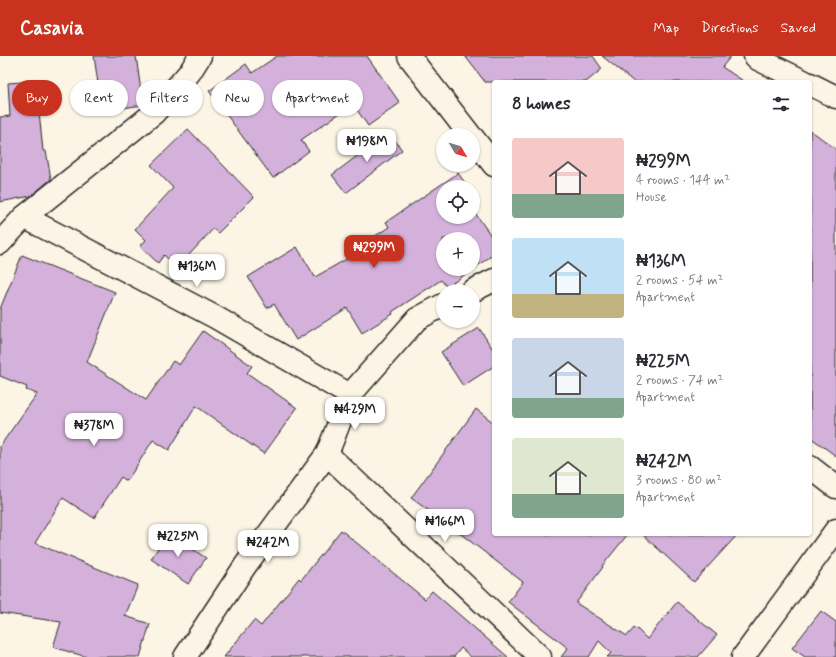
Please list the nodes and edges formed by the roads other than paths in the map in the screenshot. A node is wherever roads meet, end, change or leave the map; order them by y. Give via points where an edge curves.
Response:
1 (200, 56) edge
2 (409, 56) edge
3 (755, 56) edge
4 (801, 80) edge
5 (812, 85) edge
6 (836, 97) edge
7 (465, 128) edge
8 (480, 147) edge
9 (492, 162) edge
10 (24, 217) junction
11 (0, 243) edge
12 (492, 281) edge
13 (480, 287) edge
14 (436, 309) edge
15 (350, 395) junction
16 (327, 454) junction
17 (812, 469) edge
18 (836, 487) edge
19 (836, 530) edge
20 (185, 657) edge
21 (540, 657) edge
22 (743, 657) edge

1 - 10 street via 190,72 154,113
2 - 7 street
3 - 4 street
5 - 6 street
8 - 9 street
10 - 11 street
10 - 15 street via 216,317
12 - 13 street
14 - 15 street via 416,319
15 - 16 street
16 - 20 street via 245,566
16 - 21 street
17 - 18 street
19 - 22 street

